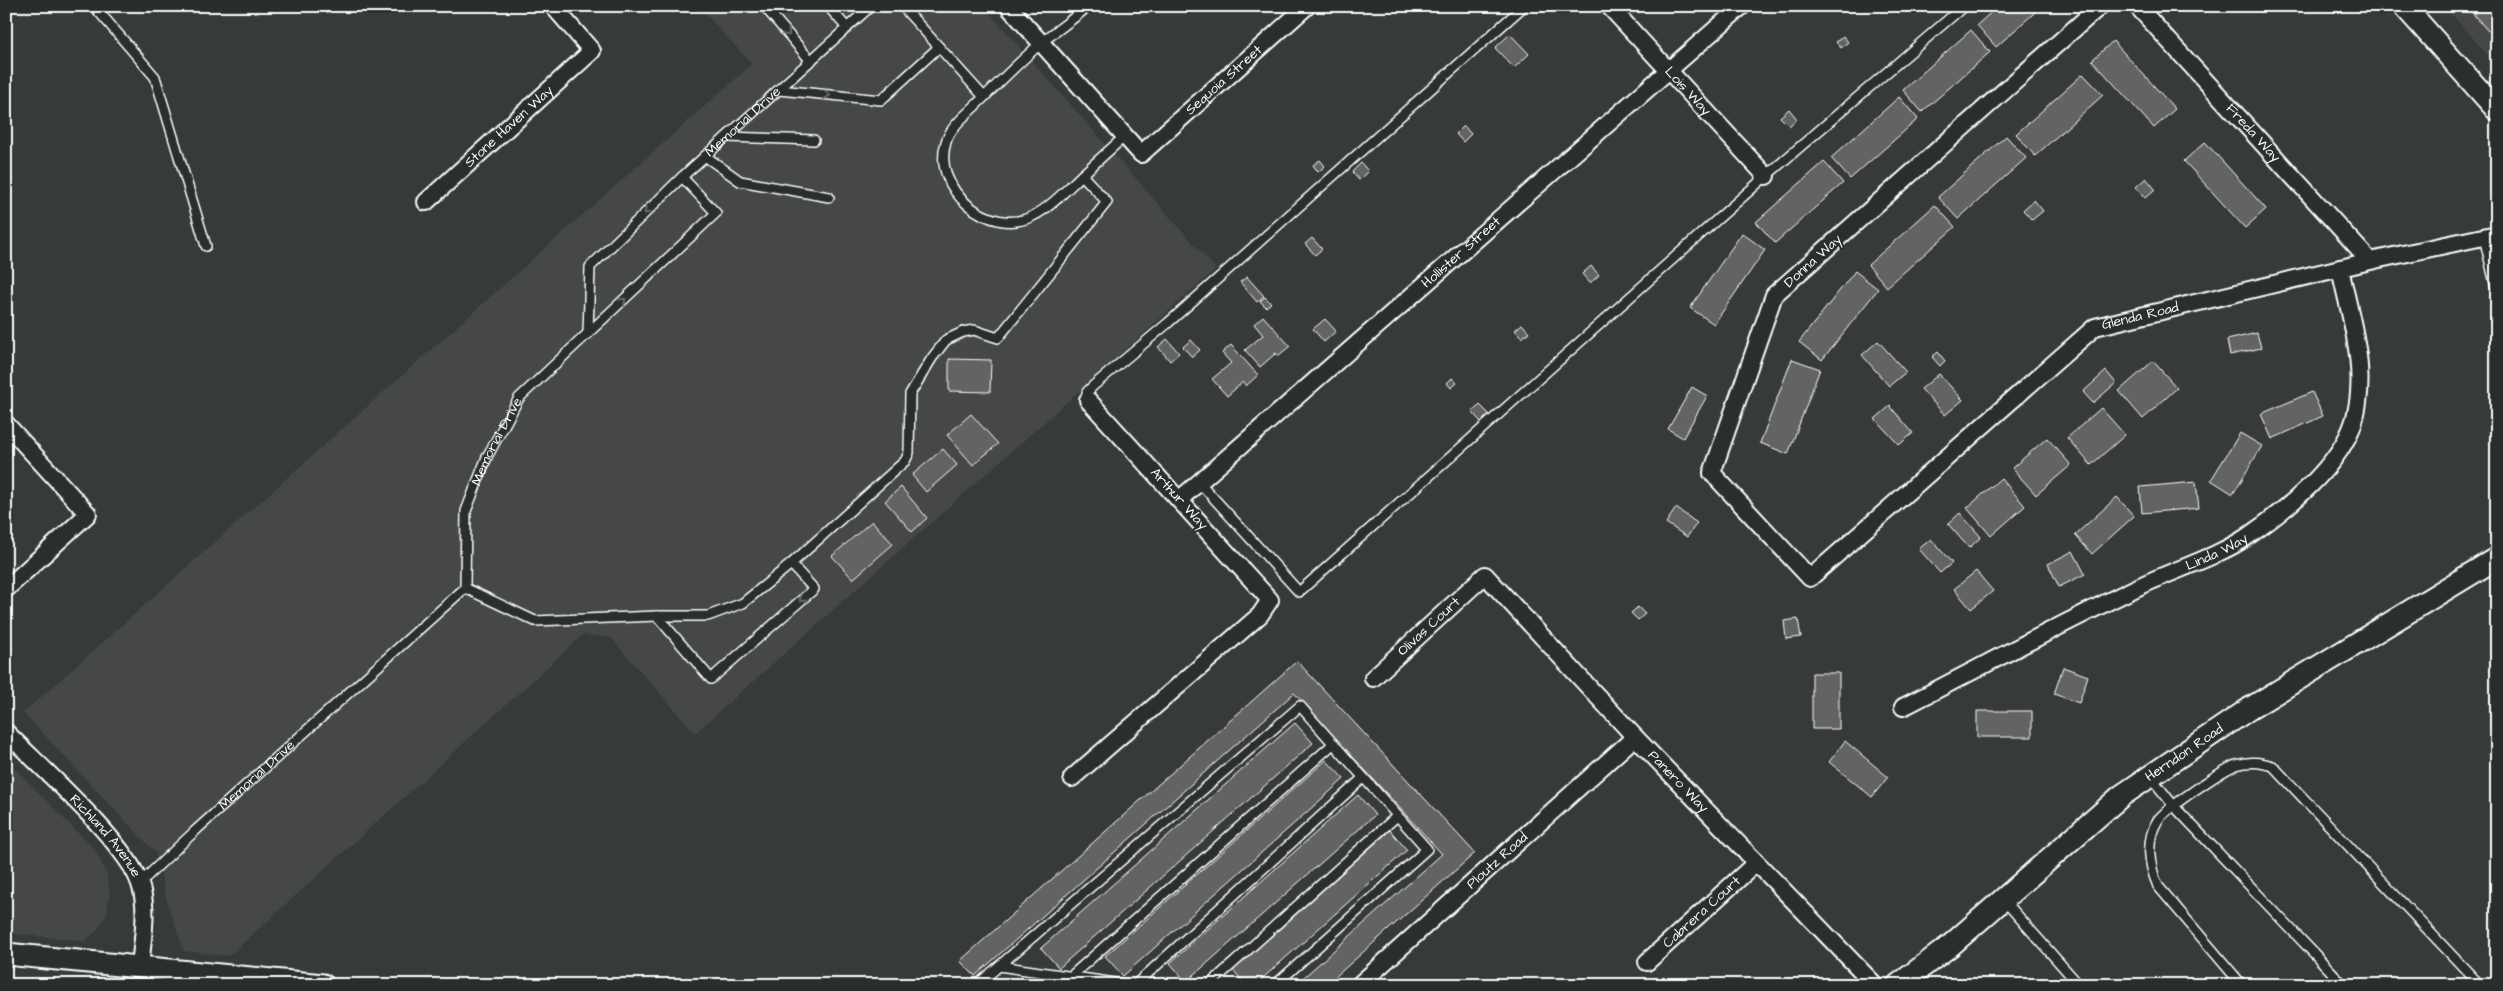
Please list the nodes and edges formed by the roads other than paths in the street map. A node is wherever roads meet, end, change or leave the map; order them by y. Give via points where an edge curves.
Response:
1 (94, 6) edge
2 (553, 6) edge
3 (764, 6) edge
4 (828, 6) edge
5 (871, 6) edge
6 (902, 6) edge
7 (1008, 6) edge
8 (1088, 6) edge
9 (1307, 6) edge
10 (1524, 6) edge
11 (1609, 6) edge
12 (1742, 6) edge
13 (1964, 6) edge
14 (2100, 6) edge
15 (2137, 6) edge
16 (2405, 7) edge
17 (847, 28) junction
18 (1041, 43) junction
19 (939, 47) junction
20 (811, 61) junction
21 (1669, 71) junction
22 (779, 90) junction
23 (984, 97) junction
24 (2497, 110) edge
25 (1125, 136) junction
26 (727, 137) junction
27 (814, 140) dead end
28 (705, 156) junction
29 (1082, 175) junction
30 (1766, 176) junction
31 (682, 177) junction
32 (829, 197) dead end
33 (426, 202) dead end
34 (2490, 236) edge
35 (206, 246) dead end
36 (2370, 261) junction
37 (2340, 268) junction
38 (2497, 292) edge
39 (588, 334) junction
40 (1088, 400) joint
41 (6, 424) edge
42 (1199, 482) junction
43 (1180, 499) junction
44 (2497, 558) edge
45 (791, 564) junction
46 (1485, 576) joint
47 (1810, 578) joint
48 (466, 588) junction
49 (6, 589) edge
50 (657, 616) junction
51 (1372, 678) dead end
52 (1903, 707) dead end
53 (6, 732) edge
54 (1635, 736) junction
55 (1333, 744) junction
56 (2150, 776) junction
57 (1072, 778) dead end
58 (1364, 778) junction
59 (2173, 805) junction
60 (1397, 816) junction
61 (1756, 863) junction
62 (140, 883) junction
63 (2003, 899) junction
64 (6, 954) edge
65 (1647, 962) dead end
66 (999, 966) junction
67 (140, 968) junction
68 (1070, 977) junction
69 (323, 985) edge
70 (977, 985) edge
71 (1129, 985) edge
72 (1135, 985) edge
73 (1209, 985) edge
74 (1276, 985) edge
75 (1359, 985) edge
76 (1874, 985) edge
77 (1898, 985) edge
78 (2079, 985) edge
79 (2242, 985) edge
80 (2344, 985) edge
81 (2480, 985) edge

1 - 35 lane via 155,77
2 - 33 street, Stone Haven Way via 592,51
3 -> 20 lane
4 - 17 lane
5 - 17 lane, Memorial Drive
6 - 19 lane
7 - 18 street
8 - 18 lane
9 - 25 street, Sequoia Street via 1141,154
10 - 40 lane via 1093,386 1087,392
11 - 21 street, Lois Way
12 - 21 street, Hollister Street
13 - 30 lane
14 - 47 street, Donna Way via 1774,295 1712,473
15 - 36 street, Freda Way
16 - 24 street
17 - 20 lane, Memorial Drive
18 - 23 lane
18 - 25 street
22 -> 19 lane via 882,100
19 - 23 lane
20 - 22 lane, Memorial Drive
21 - 30 street, Lois Way
21 - 42 street, Hollister Street
22 - 26 lane, Memorial Drive
23 - 29 lane via 956,124 946,142 946,174 966,204 986,217 1008,223 1032,217
25 - 29 lane
26 - 27 lane
26 - 28 lane, Memorial Drive
28 - 31 lane, Memorial Drive
28 - 32 lane via 740,181
29 - 45 lane via 1108,202 998,338 974,330 946,340 910,394 906,461
30 - 42 lane via 1300,592
31 -> 39 lane, Memorial Drive via 590,267
39 -> 31 lane via 716,213
34 - 36 street, Glenda Road
34 - 38 lane
36 - 37 street, Glenda Road
37 - 47 street, Glenda Road via 2095,327
37 - 52 street, Linda Way via 2360,363 2359,400 2353,423 2328,466 2246,538 2106,602
39 - 48 lane, Memorial Drive via 519,398 487,457 466,511
40 - 43 street, Arthur Way
41 - 49 street via 88,514
42 - 43 street, Hollister Street
43 - 57 street, Arthur Way via 1270,600 1260,615
44 - 56 street, Herndon Road via 2249,709
45 - 50 lane via 744,604 708,616
45 -> 50 lane via 814,589 711,678
46 - 51 street, Olivas Court
46 - 54 street, Panero Way
48 - 50 lane via 535,621
48 - 62 lane, Memorial Drive
53 - 62 street, Richland Avenue via 109,838
54 - 61 street, Panero Way
54 - 75 street, Ploutz Road
55 - 58 lane
55 - 66 lane via 1300,706
55 - 68 lane
56 - 59 lane
56 - 63 street, Herndon Road via 2121,796
58 - 60 lane
58 - 72 lane
59 - 79 lane via 2158,819 2152,833 2151,870 2158,886
59 - 80 lane
59 - 81 lane via 2234,766 2256,761 2273,766
60 - 73 lane
60 - 74 lane via 1427,849
61 - 65 street, Cabrera Court
61 - 76 street, Panero Way
62 - 67 street, Richland Avenue via 144,918
63 - 77 street, Herndon Road via 1951,945
63 - 78 lane
64 - 67 street
66 - 68 lane
66 - 70 lane
67 - 69 street
68 - 71 lane

